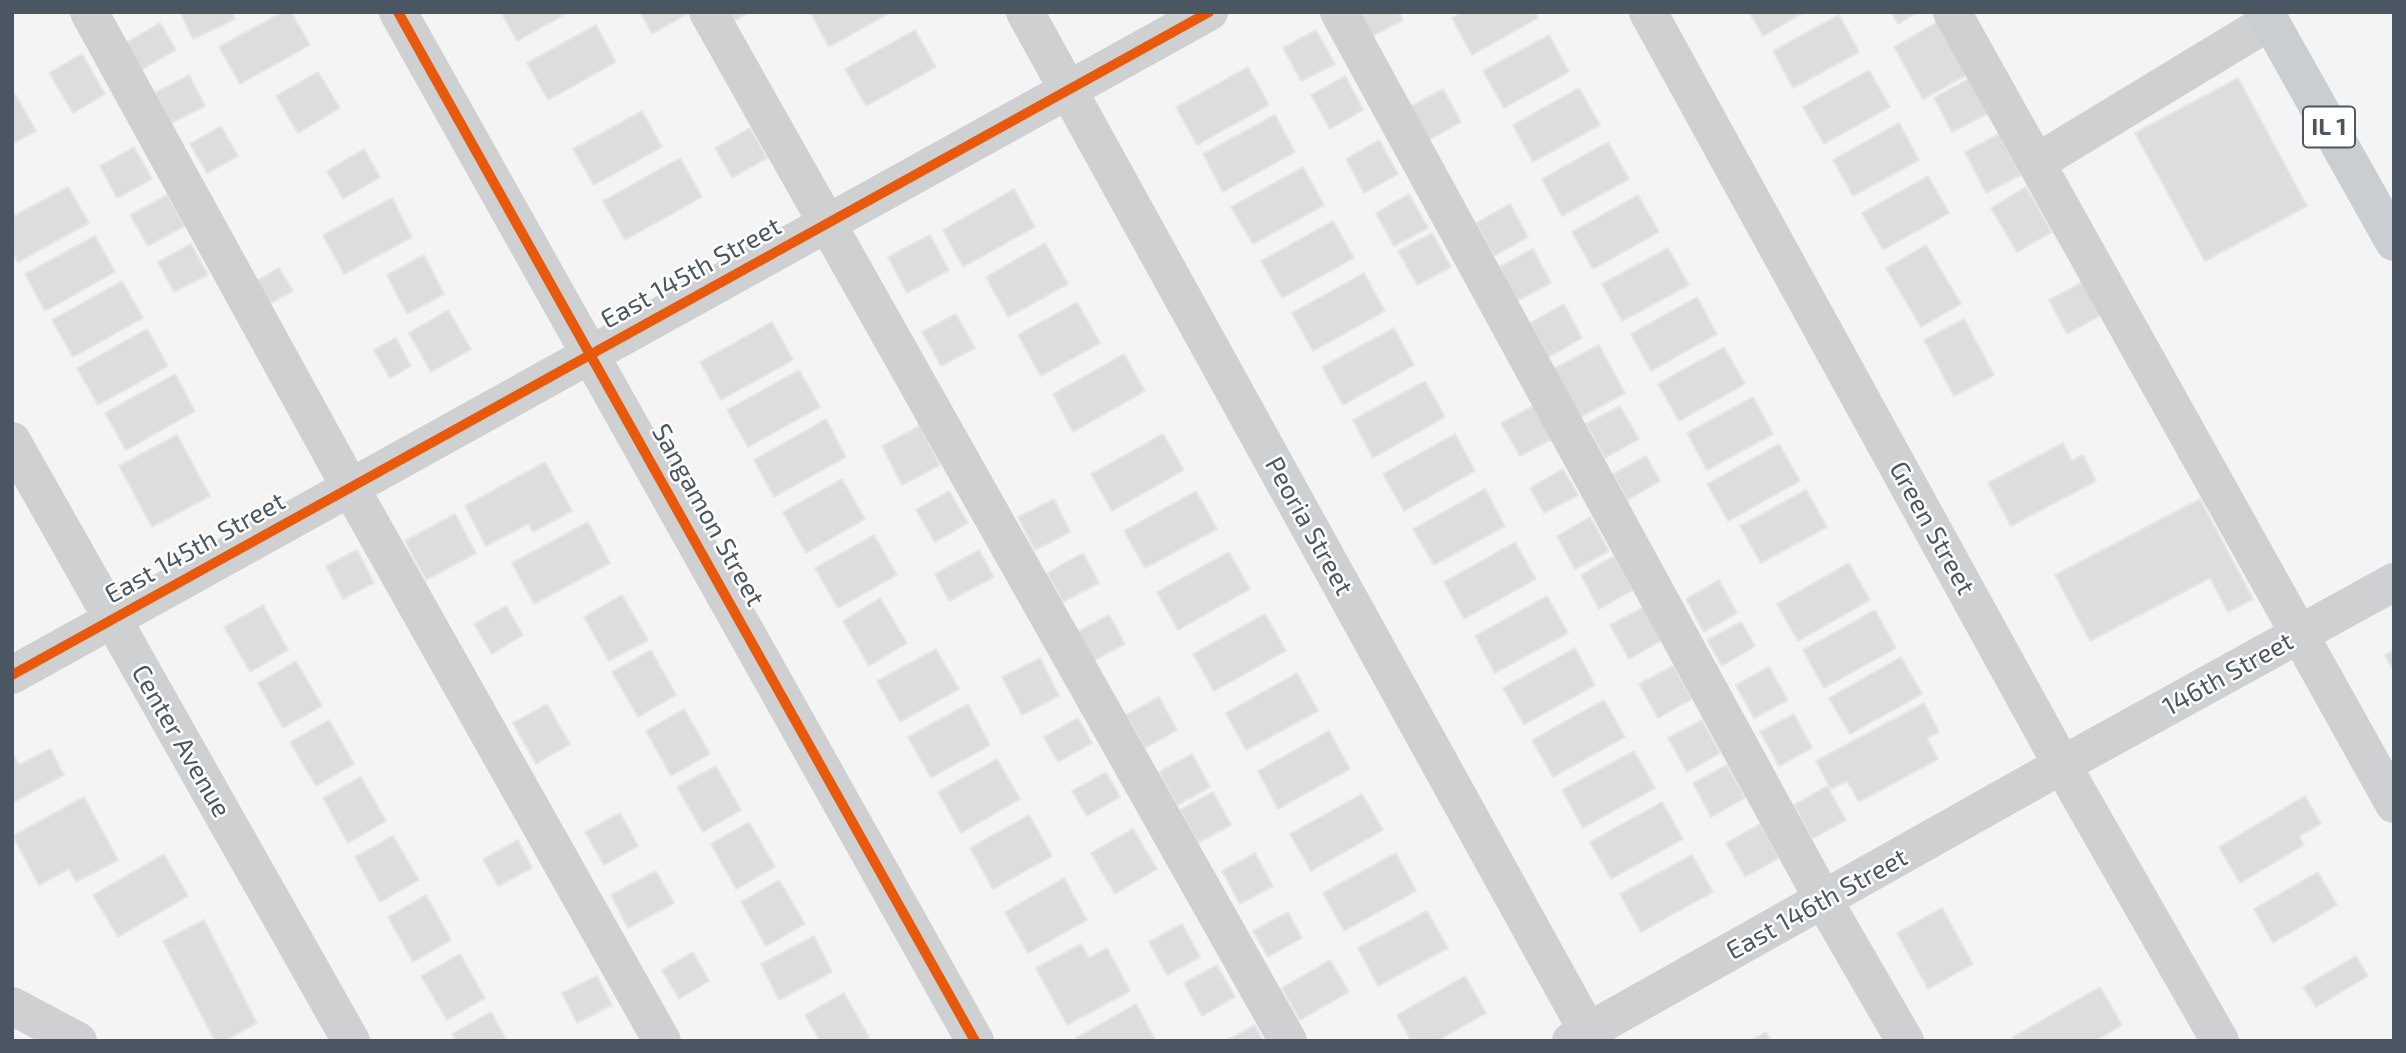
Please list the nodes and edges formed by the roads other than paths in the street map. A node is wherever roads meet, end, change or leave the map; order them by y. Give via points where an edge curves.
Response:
1 (89, 12) edge
2 (398, 12) edge
3 (708, 12) edge
4 (1025, 12) edge
5 (1209, 12) edge
6 (1339, 12) edge
7 (1648, 12) edge
8 (1952, 12) edge
9 (2267, 17) edge
10 (1069, 90) junction
11 (2036, 163) junction
12 (827, 224) junction
13 (2394, 242) edge
14 (592, 354) junction
15 (12, 441) edge
16 (351, 487) junction
17 (2394, 582) edge
18 (112, 620) junction
19 (2299, 634) junction
20 (12, 675) edge
21 (2062, 765) junction
22 (2394, 804) edge
23 (1824, 901) junction
24 (12, 1006) edge
25 (65, 1037) edge
26 (1584, 1038) edge
27 (351, 1041) edge
28 (662, 1041) edge
29 (975, 1041) edge
30 (1288, 1041) edge
31 (1905, 1041) edge
32 (2220, 1041) edge

1 - 16 street
2 - 14 street, Sangamon Street
3 - 12 street
4 - 10 street, Peoria Street
5 - 10 street, East 145th Street
6 - 23 street
7 - 21 street, Green Street
8 - 11 street
9 - 11 street
9 - 13 main road, IL 1
10 - 12 street, East 145th Street
10 - 26 street, Peoria Street
11 - 19 street
12 - 14 street, East 145th Street
12 - 30 street
14 - 16 street, East 145th Street
14 - 29 street, Sangamon Street
15 - 18 street, Center Avenue
16 - 18 street, East 145th Street
16 - 28 street
17 - 19 street, 146th Street
18 - 20 street, East 145th Street
18 - 27 street, Center Avenue
19 - 21 street, 146th Street
19 - 22 street
21 - 23 street, East 146th Street
21 - 32 street, Green Street
23 - 26 street, East 146th Street
23 - 31 street
24 - 25 street

